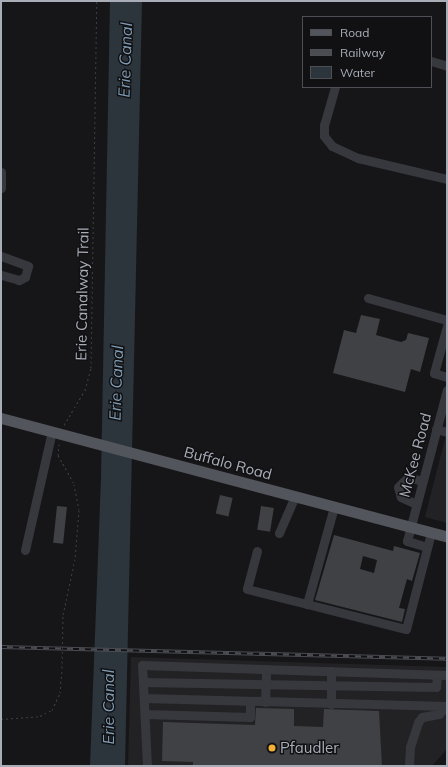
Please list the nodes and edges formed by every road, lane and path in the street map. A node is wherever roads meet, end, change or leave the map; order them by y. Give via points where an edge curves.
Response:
1 (97, 1) edge
2 (432, 61) edge
3 (447, 66) edge
4 (335, 88) edge
5 (1, 172) edge
6 (447, 179) edge
7 (1, 188) edge
8 (1, 256) edge
9 (1, 275) edge
10 (368, 298) dead end
11 (447, 320) edge
12 (447, 326) edge
13 (447, 377) edge
14 (447, 390) edge
15 (1, 418) edge
16 (436, 429) junction
17 (56, 432) junction
18 (447, 432) edge
19 (422, 481) junction
20 (295, 496) junction
21 (416, 504) junction
22 (334, 507) junction
23 (410, 527) junction
24 (279, 533) dead end
25 (431, 533) junction
26 (447, 537) edge
27 (427, 547) junction
28 (25, 550) dead end
29 (257, 551) dead end
30 (307, 604) junction
31 (266, 669) junction
32 (331, 671) junction
33 (437, 674) junction
34 (447, 675) edge
35 (143, 682) junction
36 (266, 684) junction
37 (331, 685) junction
38 (436, 687) junction
39 (144, 698) junction
40 (250, 701) junction
41 (265, 702) junction
42 (331, 704) junction
43 (435, 705) junction
44 (447, 706) edge
45 (145, 714) junction
46 (1, 719) edge
47 (147, 766) edge
48 (409, 766) edge

1 - 17 path, Erie Canalway Trail via 91,368 85,390
2 - 3 street
4 - 6 street via 324,125 324,136 332,146 358,158
5 - 7 street
8 - 9 street via 28,266 25,277 19,280
10 - 11 street
12 - 13 street via 434,373
14 - 16 street, McKee Road
15 - 17 main road, Buffalo Road
16 - 18 street
16 - 19 street, McKee Road
17 - 20 main road, Buffalo Road
17 - 28 street
17 - 46 path, Erie Canalway Trail, bridge via 58,455 74,484 79,510 75,559 63,615 60,693 52,710 40,716
19 - 21 street, McKee Road
19 - 21 street via 408,477 398,487 401,497
20 - 22 main road, Buffalo Road
20 - 24 street
21 - 23 street, McKee Road
22 - 23 main road, Buffalo Road
22 - 30 street
23 - 25 main road, Buffalo Road
23 - 27 street via 407,541
25 - 26 main road, Buffalo Road
25 - 27 street
27 - 30 street via 406,629
29 - 30 street via 247,589
31 - 32 street
31 - 35 street via 142,665
31 - 36 street
32 - 33 street
32 - 37 street
33 - 34 street
33 - 38 street
35 - 36 street
35 - 39 street
36 - 37 street
36 - 41 street
37 - 38 street
37 - 42 street
38 - 43 street
39 - 40 street
39 - 45 street
40 - 41 street
40 - 45 street via 250,717
41 - 42 street
42 - 43 street
43 - 44 street
44 - 48 street via 439,714 422,717 418,722 412,735
45 - 47 street

